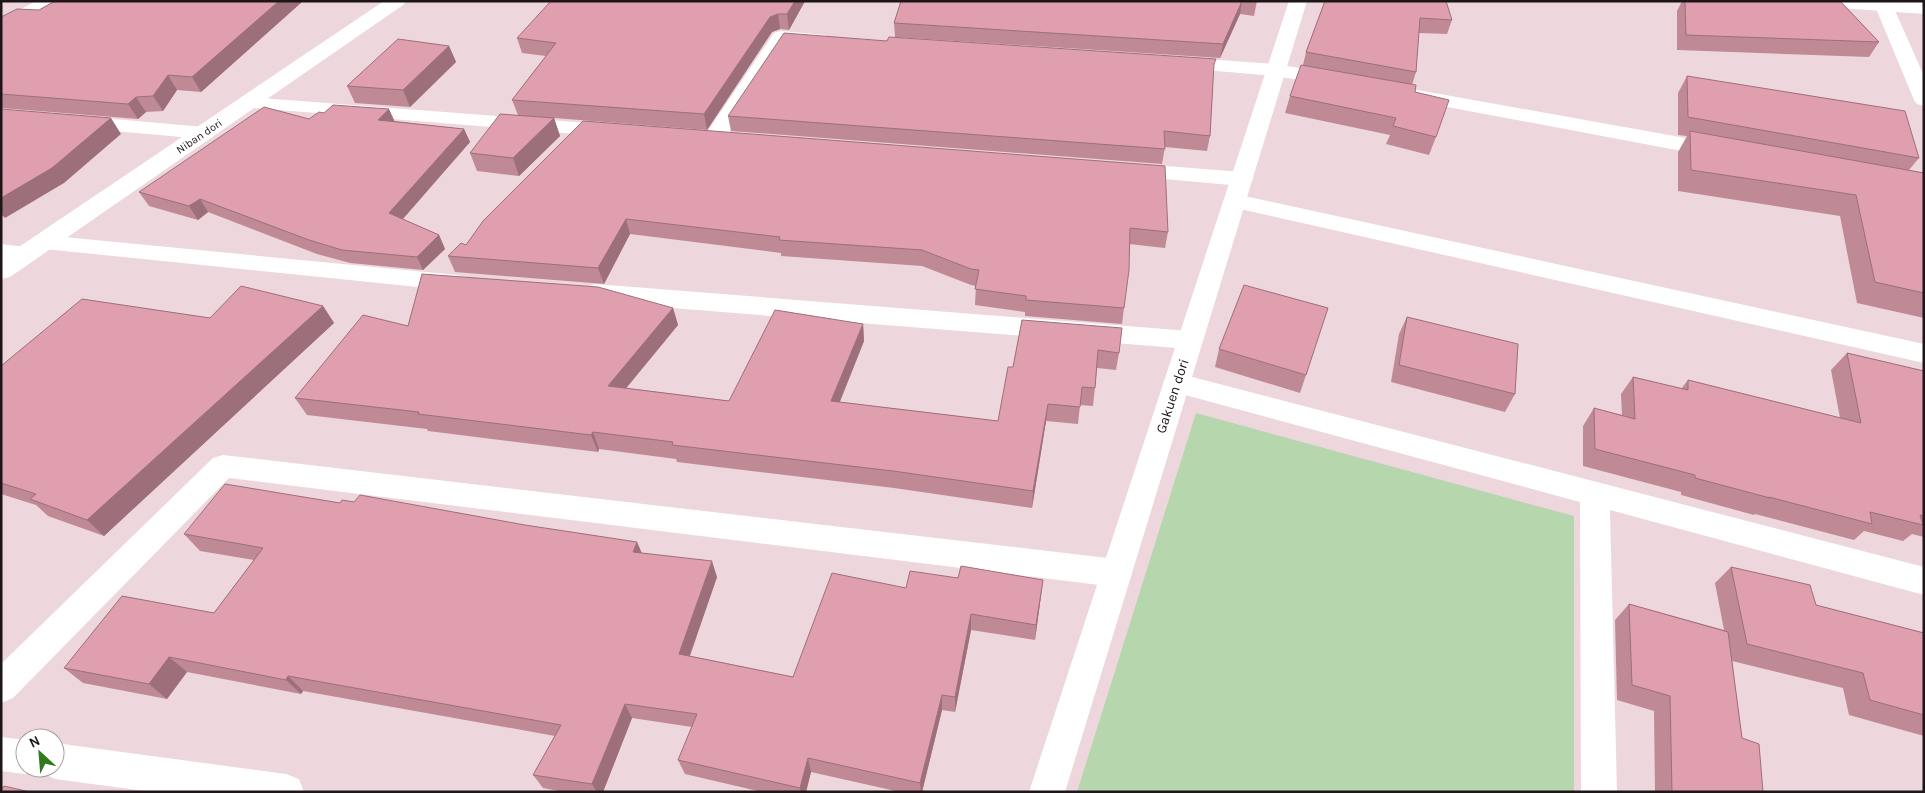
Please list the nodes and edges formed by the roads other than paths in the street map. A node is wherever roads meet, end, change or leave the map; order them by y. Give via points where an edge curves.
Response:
1 (397, 1) edge
2 (1298, 1) edge
3 (1823, 2) edge
4 (43, 5) edge
5 (1884, 6) junction
6 (1, 7) edge
7 (1924, 8) edge
8 (1, 28) edge
9 (840, 41) edge
10 (1157, 62) edge
11 (1276, 70) junction
12 (1354, 84) edge
13 (1394, 91) edge
14 (1924, 100) edge
15 (249, 102) junction
16 (1, 115) edge
17 (582, 128) junction
18 (639, 132) edge
19 (204, 133) junction
20 (714, 138) edge
21 (561, 149) edge
22 (1737, 154) edge
23 (1112, 169) edge
24 (1238, 190) junction
25 (35, 248) junction
26 (1, 252) edge
27 (451, 260) edge
28 (1, 271) edge
29 (430, 280) junction
30 (480, 284) edge
31 (568, 291) edge
32 (1190, 340) junction
33 (1924, 354) edge
34 (1176, 383) junction
35 (1595, 494) junction
36 (1116, 572) junction
37 (1924, 581) edge
38 (1, 687) edge
39 (1, 754) edge
40 (15, 756) edge
41 (65, 762) edge
42 (286, 792) edge
43 (1047, 792) edge
44 (1599, 792) edge

1 - 15 street, Niban dori
2 - 11 street, Gakuen dori
3 - 5 street
4 - 6 street
4 - 8 street
5 - 7 street
5 - 14 street
9 - 20 street via 781,37
10 - 11 street
11 - 12 street
11 - 24 street, Gakuen dori
13 - 22 street
15 - 17 street
15 - 19 street, Niban dori
16 - 19 street
17 - 18 street
17 - 21 street
19 - 25 street, Niban dori
23 - 24 street
24 - 32 street, Gakuen dori
24 - 33 street
25 - 26 street
25 - 28 street, Niban dori
25 - 29 street
27 - 29 street
29 - 30 street
31 - 32 street
32 - 34 street, Gakuen dori
34 - 35 street
34 - 36 street, Gakuen dori
35 - 37 street
35 - 44 street
36 - 38 street via 223,466
36 - 43 street, Gakuen dori
39 - 40 street
41 - 42 street

